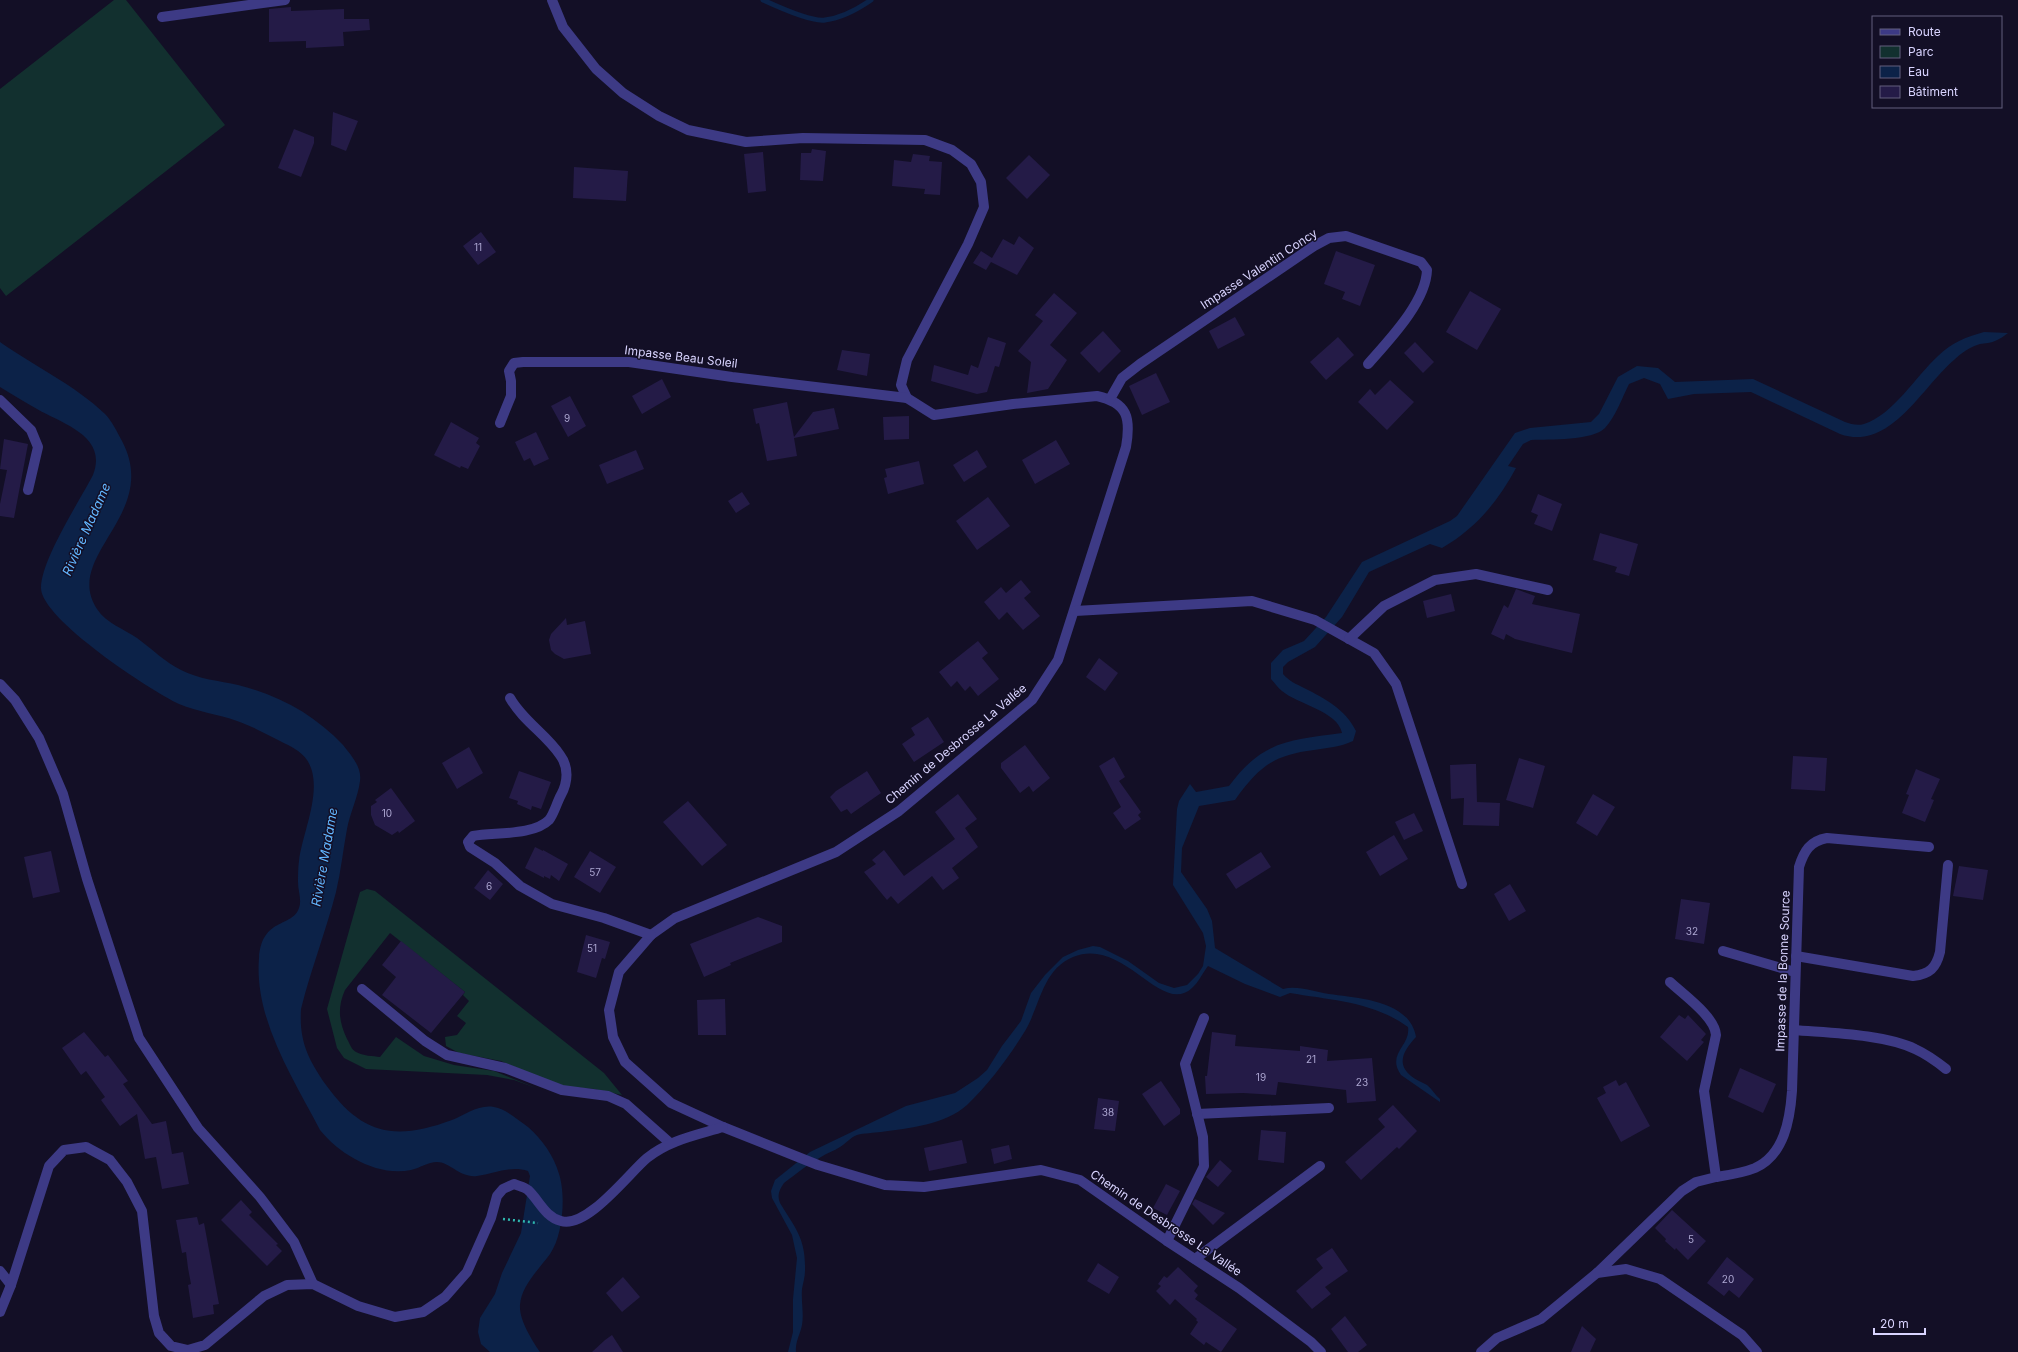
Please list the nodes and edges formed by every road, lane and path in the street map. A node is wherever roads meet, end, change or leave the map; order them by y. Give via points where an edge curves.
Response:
1 (285, 0) edge
2 (552, 0) edge
3 (162, 16) dead end
4 (1368, 364) dead end
5 (907, 398) junction
6 (1110, 399) junction
7 (0, 400) edge
8 (500, 423) dead end
9 (28, 490) dead end
10 (1548, 590) dead end
11 (1075, 611) junction
12 (1349, 639) junction
13 (0, 684) edge
14 (510, 698) dead end
15 (1929, 847) dead end
16 (1948, 865) dead end
17 (1462, 884) dead end
18 (651, 935) junction
19 (1723, 951) dead end
20 (1796, 956) junction
21 (1795, 972) junction
22 (1670, 982) dead end
23 (362, 989) dead end
24 (1204, 1018) dead end
25 (1794, 1030) junction
26 (1946, 1069) dead end
27 (1329, 1108) dead end
28 (1197, 1114) junction
29 (723, 1127) junction
30 (670, 1143) junction
31 (1320, 1166) dead end
32 (1716, 1177) junction
33 (491, 1218) junction
34 (545, 1223) dead end
35 (1167, 1241) junction
36 (1195, 1259) junction
37 (0, 1270) edge
38 (1597, 1273) junction
39 (313, 1284) junction
40 (11, 1285) junction
41 (0, 1312) edge
42 (202, 1348) edge
43 (1321, 1352) edge
44 (1480, 1352) edge
45 (1757, 1352) edge

1 - 3 street
2 - 5 street via 563,27 596,69 623,93 659,116 688,130 746,142 803,138 925,140 952,150 971,164 981,182 984,207 968,244 907,360 901,385
4 - 6 street, Impasse Valentin Concy via 1408,316 1427,280 1427,270 1421,262 1346,236 1329,238 1140,364 1122,378
5 - 6 street via 934,415 1080,397 1097,396
5 - 8 street, Impasse Beau Soleil via 629,362 523,362 510,366 511,396
6 - 11 street, Chemin de Desbrosse La Vallée via 1119,404 1126,413 1129,428 1126,447
7 - 9 street via 31,430 38,447
10 - 12 street via 1476,574 1435,580 1384,606
11 - 12 street via 1252,601 1315,620
11 - 18 street, Chemin de Desbrosse La Vallée via 1058,660 1032,700 899,811 836,852 675,918
12 - 17 street via 1374,653 1396,684
13 - 39 street via 16,700 39,738 63,794 87,879 139,1038 198,1128 260,1197 294,1242
14 - 18 street via 517,711 561,755 567,772 565,787 550,819 539,827 473,836 468,842 470,847 495,863 520,886 552,904 604,918
15 - 20 street, Impasse de la Bonne Source via 1827,838 1816,840 1808,846 1799,867
16 - 20 street via 1940,952 1932,970 1924,975 1913,976
18 - 29 street, Chemin de Desbrosse La Vallée via 619,972 609,1010 613,1037 625,1062 671,1103
19 - 21 street
20 - 21 street, Impasse de la Bonne Source
21 - 25 street, Impasse de la Bonne Source
22 - 32 street via 1716,1028 1704,1092
23 - 30 street via 425,1041 447,1055 505,1068 562,1090 608,1096 626,1104
24 - 28 street via 1185,1064
25 - 26 street via 1839,1033 1897,1042 1928,1055
25 - 32 street, Impasse de la Bonne Source via 1791,1111 1781,1143 1773,1155 1756,1168
27 - 28 street
28 - 35 street via 1203,1137 1204,1166
29 - 30 street
29 - 35 street, Chemin de Desbrosse La Vallée via 818,1166 886,1185 924,1187 1040,1170 1080,1180
30 - 33 street via 648,1158 587,1215 562,1222 546,1213 527,1189 514,1184 503,1189 497,1196
31 - 36 street
32 - 38 street, Impasse de la Bonne Source via 1696,1182 1682,1192
33 - 34 path
33 - 39 street via 467,1272 445,1297 423,1312 395,1317 358,1306
35 - 36 street, Chemin de Desbrosse La Vallée
36 - 43 street, Chemin de Desbrosse La Vallée via 1245,1292
37 - 40 street
38 - 44 street, Impasse de la Bonne Source via 1541,1319 1497,1338
38 - 45 street via 1626,1269 1660,1279 1742,1335
39 - 42 street via 287,1285 264,1296
40 - 41 street
40 - 42 street via 49,1166 64,1150 86,1147 110,1160 127,1182 142,1211 154,1316 159,1333 171,1346 188,1350

